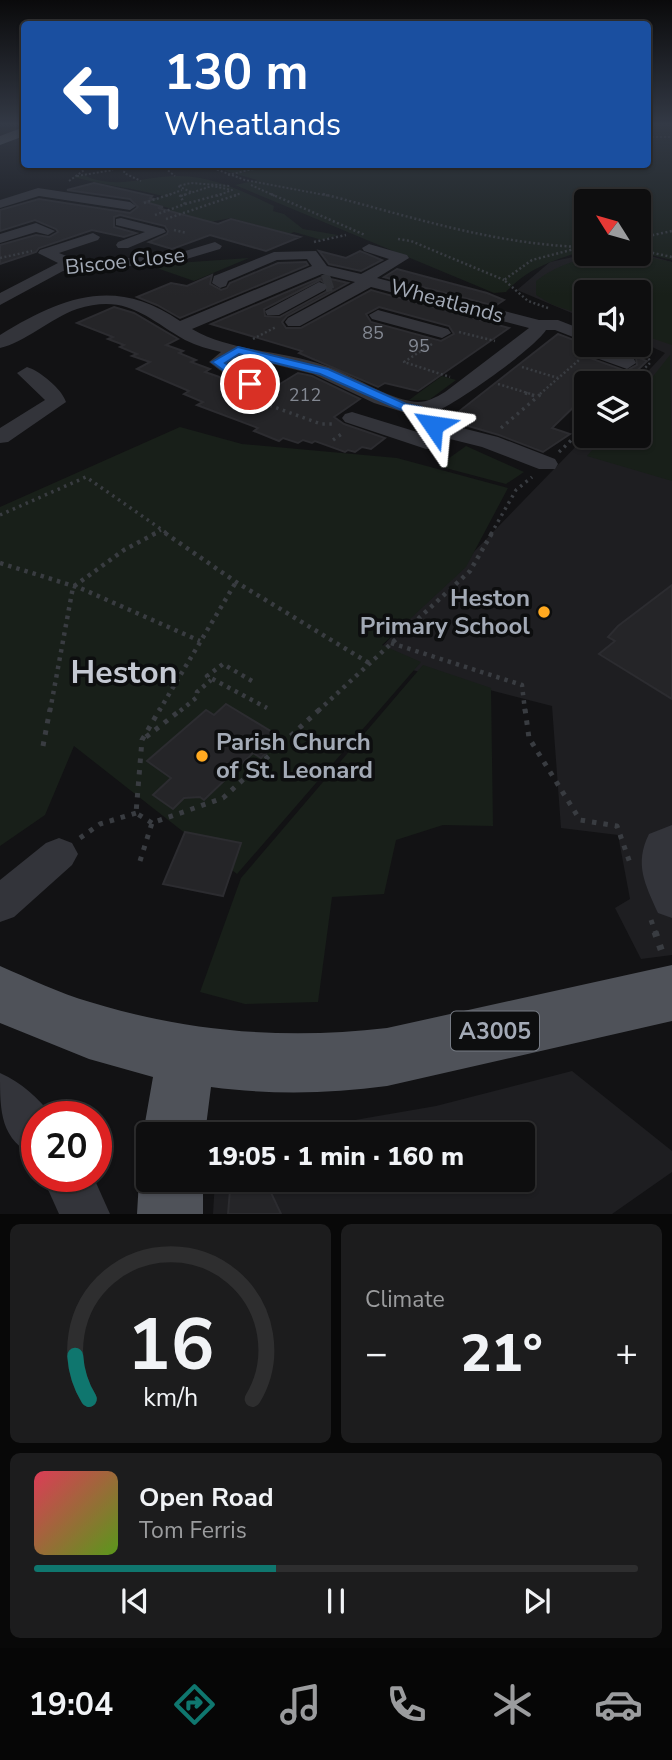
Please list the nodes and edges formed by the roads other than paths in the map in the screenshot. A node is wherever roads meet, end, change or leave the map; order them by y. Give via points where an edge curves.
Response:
1 (65, 182) edge
2 (37, 195) junction
3 (130, 206) road end
4 (2, 211) edge
5 (121, 222) dead end
6 (48, 231) dead end
7 (123, 245) junction
8 (215, 246) dead end
9 (369, 248) dead end
10 (15, 250) edge
11 (147, 261) junction
12 (80, 265) junction
13 (331, 277) junction
14 (367, 280) junction
15 (220, 283) dead end
16 (0, 300) edge
17 (445, 300) junction
18 (273, 311) dead end
19 (378, 315) dead end
20 (294, 322) road end
21 (407, 324) junction
22 (539, 325) junction
23 (178, 328) junction
24 (442, 333) road end
25 (574, 334) edge
26 (0, 342) edge
27 (236, 350) junction
28 (616, 357) edge
29 (627, 363) dead end
30 (27, 373) dead end
31 (250, 384) dead end
32 (382, 397) junction
33 (417, 410) junction
34 (0, 437) edge
35 (438, 440) dead end
36 (547, 464) road end
37 (672, 841) edge
38 (59, 854) road end
39 (0, 904) edge
40 (661, 908) edge
41 (670, 981) edge
42 (3, 1002) edge
43 (186, 1055) junction
44 (0, 1096) edge
45 (21, 1115) edge
46 (176, 1122) edge
47 (75, 1192) edge
48 (85, 1214) edge

1 - 2 street
2 - 3 street via 50,202 78,197
2 - 4 street
5 - 7 street via 159,232
6 - 10 street via 36,227
7 - 10 street via 86,235
7 - 11 street via 147,254
8 - 11 street, Biscoe Close via 188,256
9 - 14 street via 402,258
10 - 12 street
11 - 12 street, Biscoe Close
12 - 16 street, Biscoe Close via 36,274
13 - 14 street, Wheatlands
13 - 15 street, Wheatlands via 311,254 274,256 220,279
13 - 18 street
13 - 23 street via 312,271
14 - 17 street, Wheatlands
14 - 20 street
17 - 21 street
17 - 22 street, Wheatlands via 500,308
19 - 21 street
21 - 24 street
22 - 25 street via 558,325
22 - 33 street, Wheatlands via 438,405
23 - 26 street via 138,303 69,291 49,312
23 - 27 street via 204,342
27 - 31 street via 218,362
27 - 32 street via 272,365 324,371
28 - 29 street
30 - 34 street via 56,402
32 - 33 street
32 - 35 street via 348,421 426,442
33 - 36 street via 447,432 487,441
37 - 40 street via 662,845
38 - 39 street
41 - 43 main road, A3005 via 604,1005 385,1057 293,1065
42 - 43 main road, A3005
43 - 46 main road
44 - 45 street
47 - 48 street

